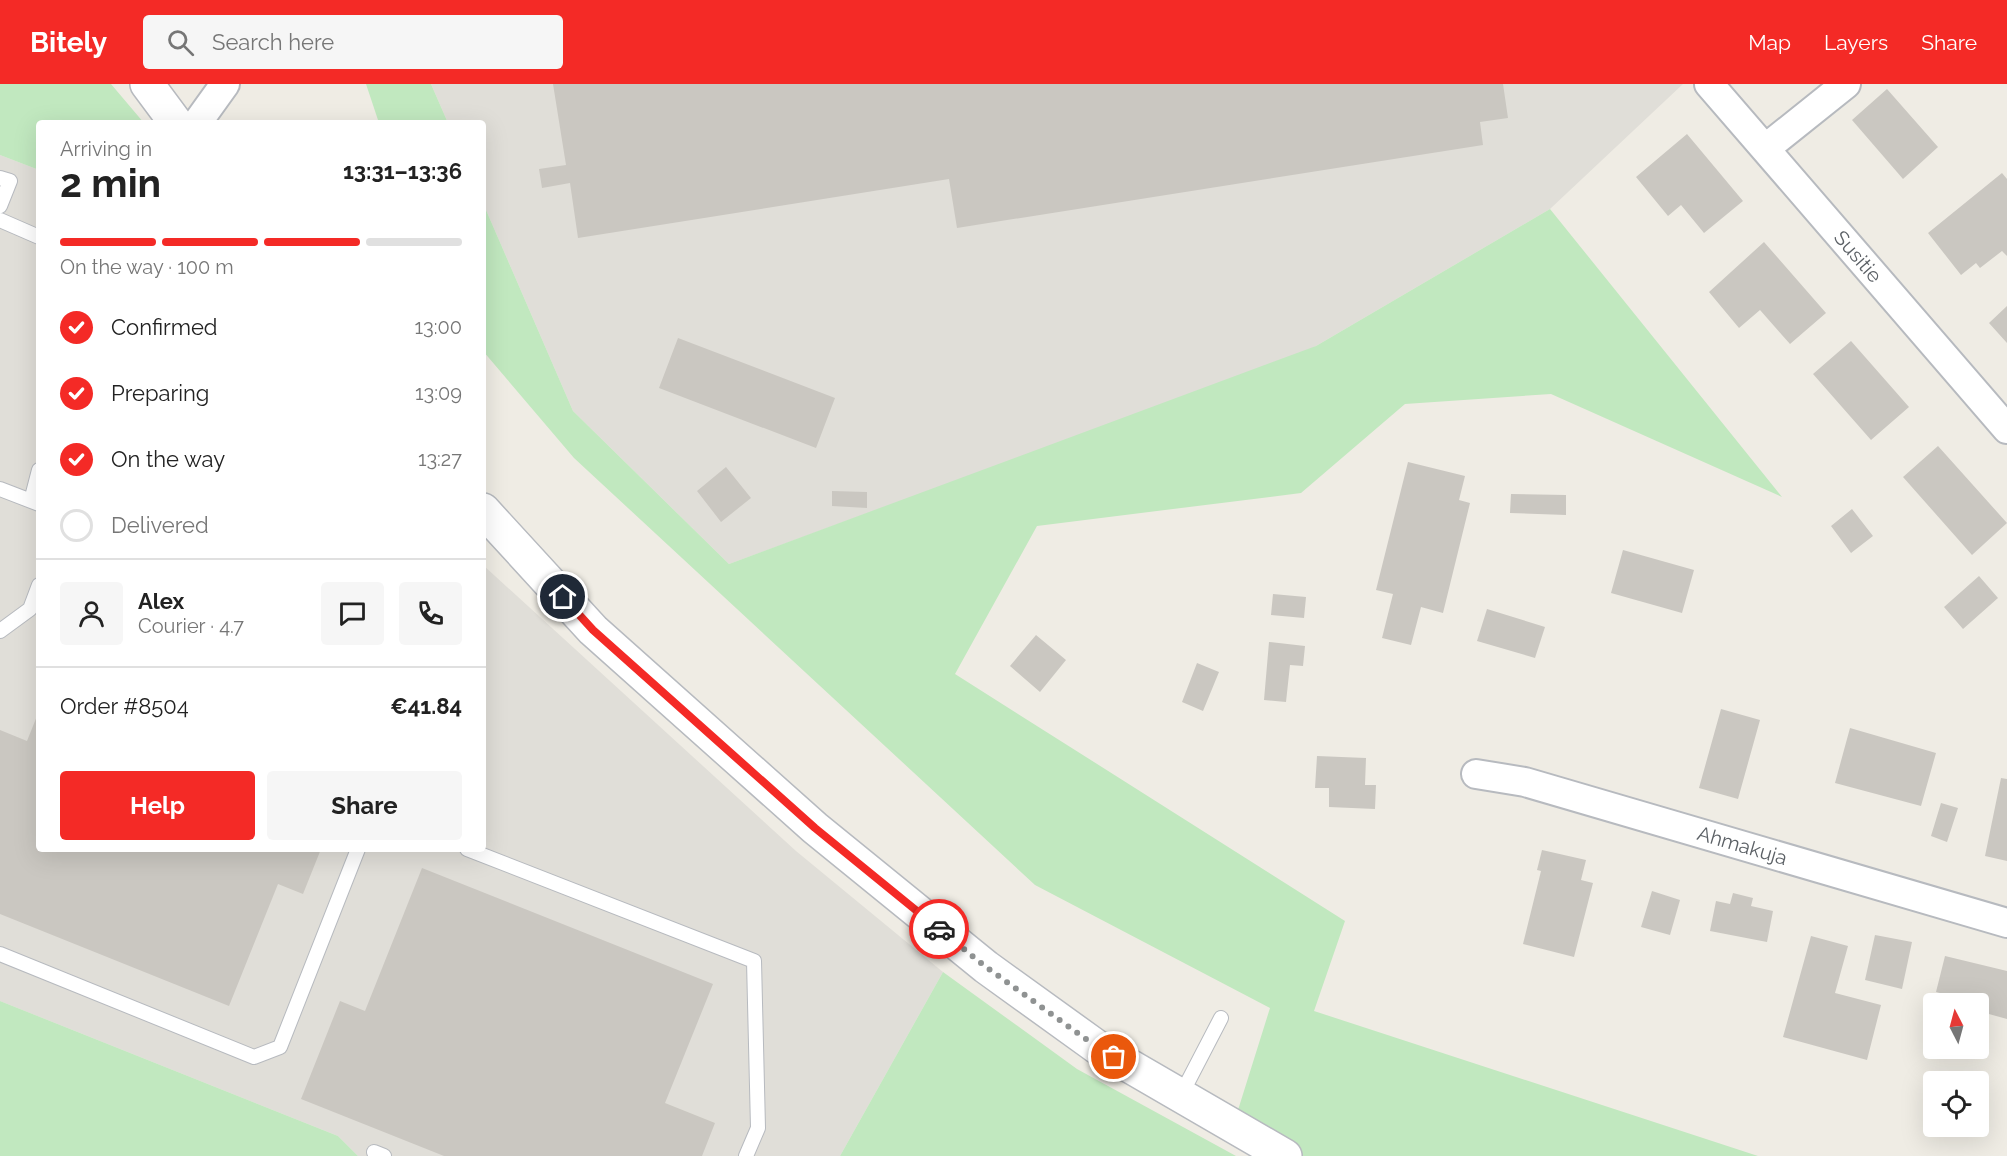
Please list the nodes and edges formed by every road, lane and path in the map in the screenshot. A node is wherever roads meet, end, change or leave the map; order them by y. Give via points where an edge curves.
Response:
1 (147, 84) edge
2 (225, 84) edge
3 (1709, 84) edge
4 (1846, 84) edge
5 (174, 120) edge
6 (199, 120) edge
7 (1766, 148) junction
8 (0, 178) edge
9 (0, 206) edge
10 (0, 220) edge
11 (36, 236) edge
12 (2007, 429) edge
13 (0, 489) edge
14 (35, 502) edge
15 (486, 513) edge
16 (36, 593) edge
17 (0, 631) edge
18 (1476, 774) dead end
19 (357, 852) edge
20 (475, 852) edge
21 (2007, 923) edge
22 (0, 954) edge
23 (1221, 1018) dead end
24 (1181, 1095) junction
25 (746, 1156) edge
26 (1285, 1156) edge

1 - 5 street
2 - 6 street
3 - 7 street, Susitie
4 - 7 street
7 - 12 street, Susitie
8 - 9 lane via 10,182
10 - 11 lane
13 - 14 lane
15 - 24 street via 593,630 815,828 986,967 1097,1047
16 - 17 lane via 30,609
18 - 21 street, Ahmakuja via 1525,782
19 - 22 lane via 280,1047 254,1057
20 - 25 lane via 754,961 758,1128
23 - 24 lane
24 - 26 street

